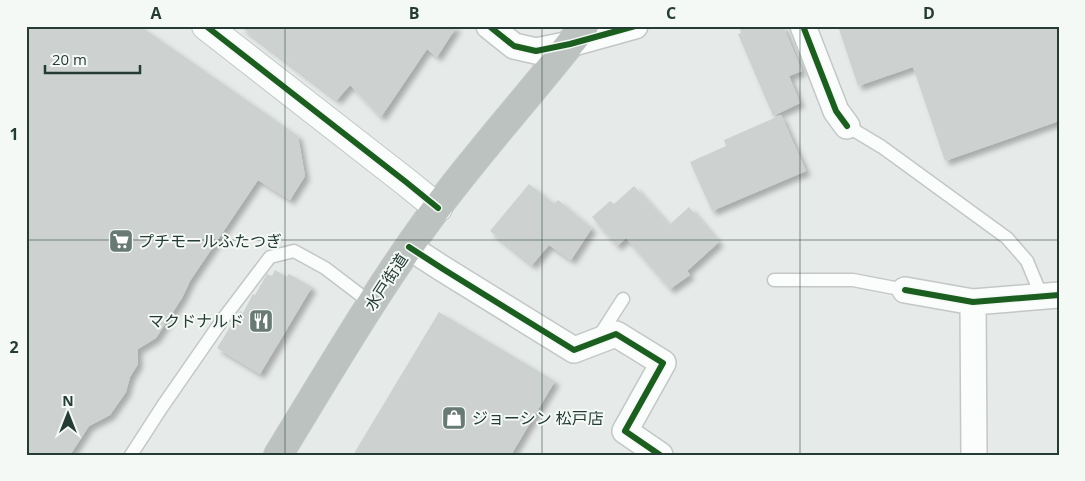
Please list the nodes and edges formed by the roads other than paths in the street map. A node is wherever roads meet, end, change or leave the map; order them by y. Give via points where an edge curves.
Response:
1 (206, 26) edge
2 (489, 26) edge
3 (635, 26) edge
4 (803, 26) edge
5 (577, 35) edge
6 (847, 126) joint
7 (438, 208) junction
8 (409, 247) junction
9 (774, 280) dead end
10 (905, 290) joint
11 (1050, 296) edge
12 (623, 298) dead end
13 (973, 302) junction
14 (371, 303) junction
15 (595, 342) junction
16 (132, 455) edge
17 (278, 455) edge
18 (660, 455) edge
19 (974, 455) edge

1 - 7 street
2 - 5 street via 514,46 536,51
3 - 5 street
4 - 6 street via 836,111
5 - 7 highway, 水戸街道
6 - 11 lane via 882,147 1007,238
7 - 8 highway, 水戸街道
8 - 14 highway, 水戸街道
8 - 15 street via 574,350
9 - 10 lane via 853,280
10 - 13 street
11 - 13 street
12 - 15 lane
13 - 19 street
14 - 16 lane via 325,268 294,252 270,257 223,319
14 - 17 highway, 水戸街道
15 - 18 street via 616,334 663,363 625,431

